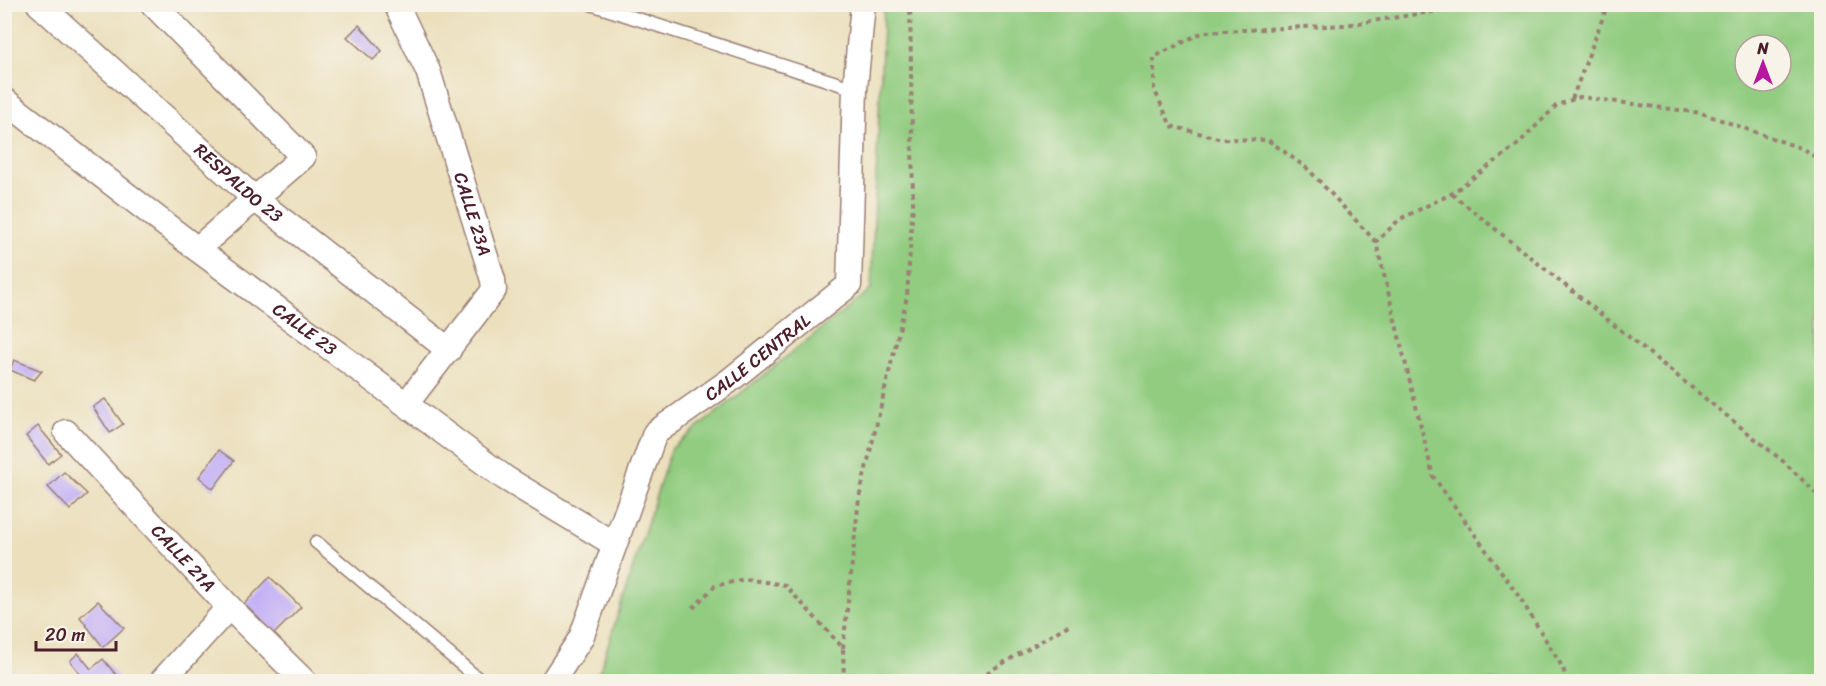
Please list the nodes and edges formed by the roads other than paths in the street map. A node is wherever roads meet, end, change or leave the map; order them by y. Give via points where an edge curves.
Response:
1 (39, 4) edge
2 (153, 4) edge
3 (396, 4) edge
4 (591, 4) edge
5 (863, 4) edge
6 (855, 89) junction
7 (4, 100) edge
8 (255, 199) junction
9 (197, 249) junction
10 (449, 350) junction
11 (406, 404) junction
12 (66, 432) dead end
13 (316, 542) dead end
14 (614, 544) junction
15 (229, 607) junction
16 (161, 681) edge
17 (305, 681) edge
18 (482, 681) edge
19 (552, 681) edge

1 - 8 street, RESPALDO 23
2 - 8 street via 303,157
3 - 10 street, CALLE 23A via 428,71 493,280 494,290
4 - 6 lane
5 - 6 street, CALLE CENTRAL
6 - 14 street, CALLE CENTRAL via 849,285 729,381 655,433
7 - 9 street, CALLE 23
8 - 9 street
8 - 10 street, RESPALDO 23
9 - 11 street, CALLE 23
10 - 11 street, CALLE 23A
11 - 14 street, CALLE 23 via 505,478
12 - 15 street, CALLE 21A
13 - 18 lane
14 - 19 street, CALLE CENTRAL via 580,639
15 - 16 street
15 - 17 street, CALLE 21A

